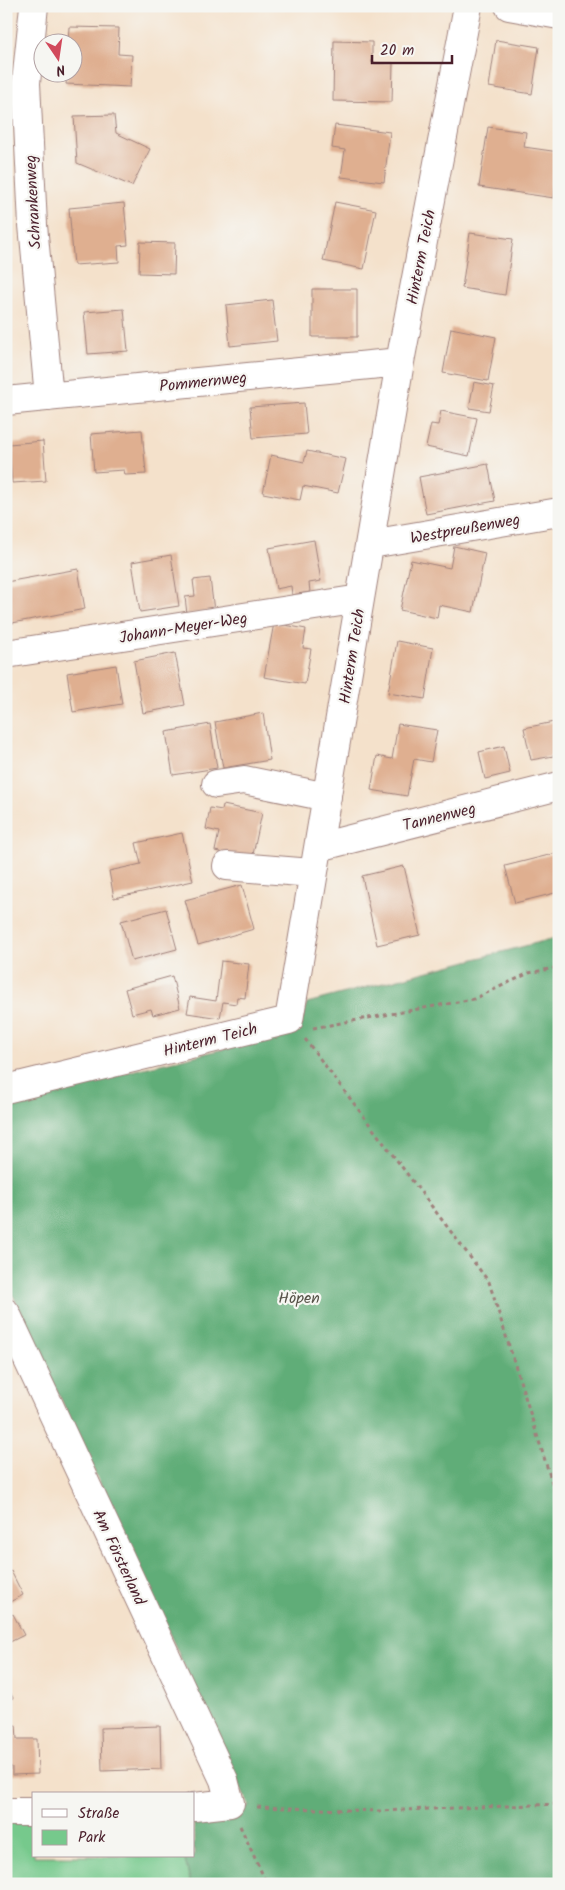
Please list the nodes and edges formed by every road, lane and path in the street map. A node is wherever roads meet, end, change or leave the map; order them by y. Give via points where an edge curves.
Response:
1 (34, 6) edge
2 (468, 6) edge
3 (509, 6) edge
4 (559, 15) edge
5 (400, 362) junction
6 (49, 397) junction
7 (6, 401) edge
8 (559, 512) edge
9 (371, 544) junction
10 (360, 599) junction
11 (6, 654) edge
12 (216, 784) dead end
13 (559, 786) edge
14 (327, 797) junction
15 (319, 847) junction
16 (228, 866) dead end
17 (312, 874) junction
18 (559, 967) edge
19 (294, 1025) junction
20 (6, 1089) edge
21 (6, 1313) edge
22 (559, 1505) edge
23 (230, 1803) junction
24 (559, 1804) edge
25 (195, 1807) edge
26 (6, 1812) edge
27 (32, 1812) edge
28 (267, 1884) edge

1 - 6 street, Schrankenweg via 26,83 32,225
2 - 5 street, Hinterm Teich
3 - 4 street
5 - 6 street, Pommernweg
5 - 9 street, Hinterm Teich
6 - 7 street, Pommernweg
8 - 9 street, Westpreußenweg
9 - 10 street, Hinterm Teich
10 - 11 street, Johann-Meyer-Weg
10 - 14 street, Hinterm Teich
12 - 14 street via 244,780
13 - 15 street, Tannenweg
14 - 15 street, Hinterm Teich
15 - 17 street, Hinterm Teich
16 - 17 street
17 - 19 street, Hinterm Teich
18 - 19 path via 529,973 474,999
19 - 20 street, Hinterm Teich
19 - 22 path via 490,1282
21 - 23 street, Am Försterland via 224,1780
23 - 24 path via 378,1811
23 - 25 street
23 - 28 path
26 - 27 street

